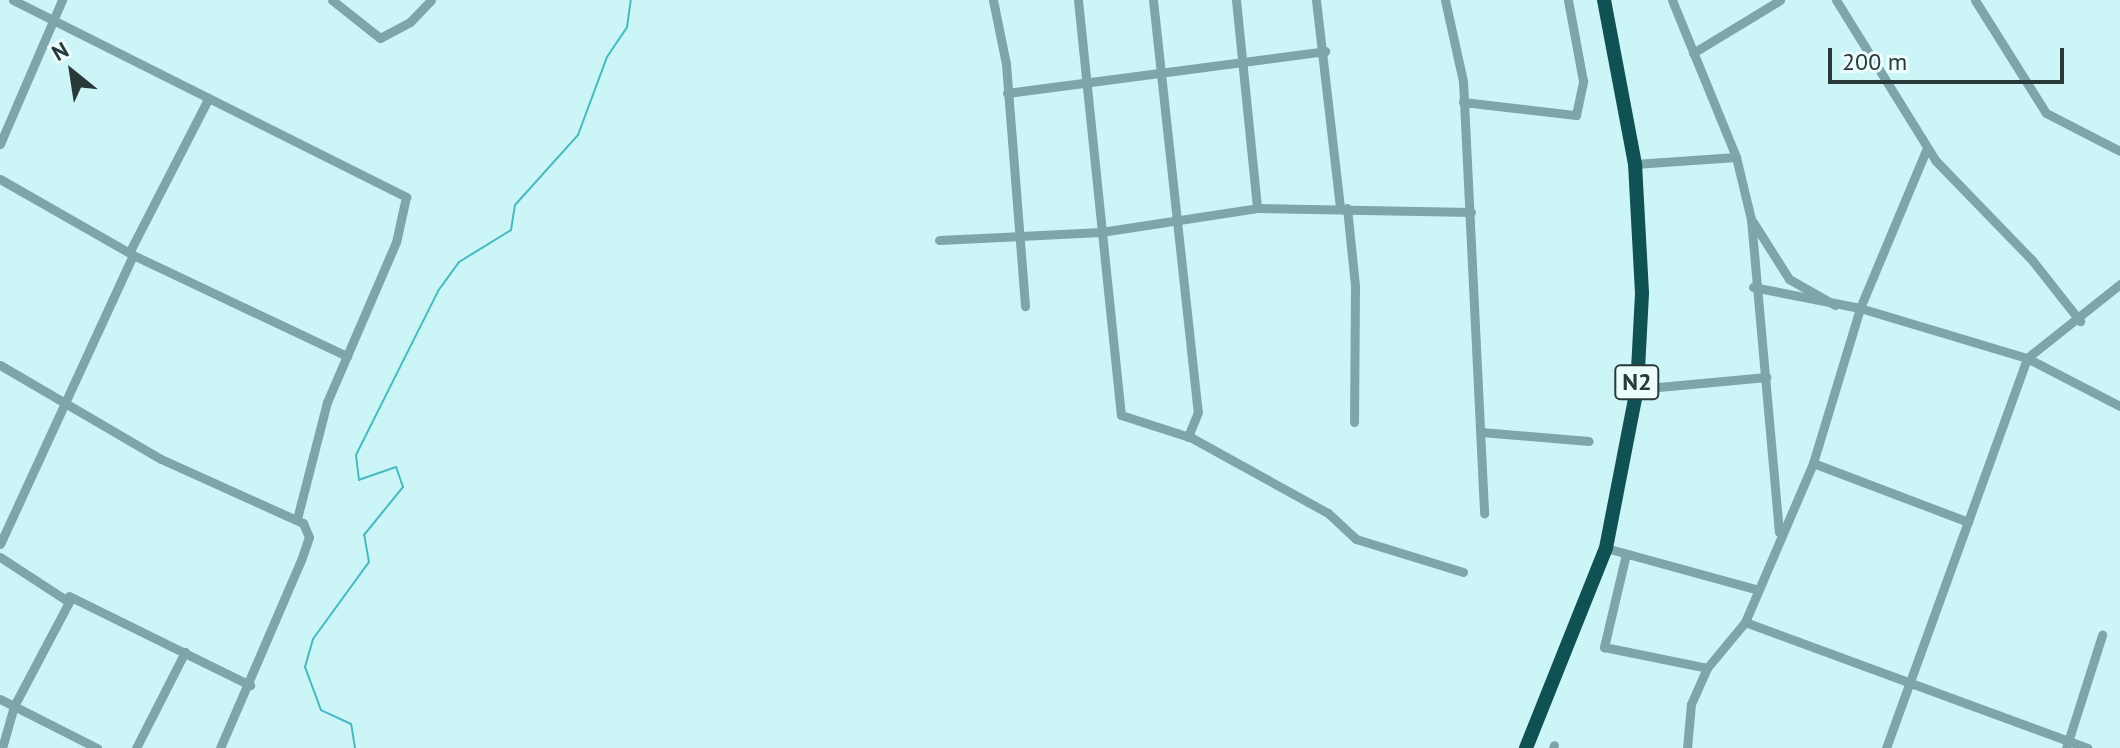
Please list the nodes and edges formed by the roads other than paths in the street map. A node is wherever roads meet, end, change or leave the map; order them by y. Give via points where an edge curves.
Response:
1 (13, 0) edge
2 (62, 0) edge
3 (332, 0) edge
4 (431, 0) edge
5 (993, 0) edge
6 (1078, 0) edge
7 (1153, 0) edge
8 (1236, 0) edge
9 (1316, 0) edge
10 (1445, 0) edge
11 (1568, 0) edge
12 (1604, 0) edge
13 (1672, 0) edge
14 (1780, 0) edge
15 (1836, 0) edge
16 (1975, 0) edge
17 (52, 21) junction
18 (1325, 51) junction
19 (1693, 53) junction
20 (1246, 61) junction
21 (1164, 72) junction
22 (1087, 85) junction
23 (1007, 93) junction
24 (207, 101) junction
25 (1463, 102) junction
26 (0, 144) edge
27 (1927, 148) junction
28 (2120, 151) edge
29 (1736, 157) junction
30 (1635, 164) junction
31 (0, 179) edge
32 (1257, 208) junction
33 (1343, 208) junction
34 (1471, 212) junction
35 (1178, 217) junction
36 (1751, 219) junction
37 (1101, 232) junction
38 (939, 240) dead end
39 (1019, 241) junction
40 (132, 252) junction
41 (2120, 284) edge
42 (1753, 287) junction
43 (1796, 290) junction
44 (1025, 306) dead end
45 (1860, 308) junction
46 (2080, 321) junction
47 (347, 356) junction
48 (2027, 358) junction
49 (0, 365) edge
50 (1766, 377) junction
51 (1637, 389) junction
52 (67, 406) junction
53 (2120, 406) edge
54 (1354, 422) dead end
55 (1481, 432) junction
56 (1188, 437) junction
57 (1589, 441) dead end
58 (1813, 463) junction
59 (1484, 513) dead end
60 (297, 519) junction
61 (1968, 522) junction
62 (1779, 539) junction
63 (0, 544) edge
64 (1606, 548) junction
65 (1626, 554) junction
66 (0, 557) edge
67 (1463, 572) dead end
68 (1758, 590) junction
69 (69, 596) junction
70 (1745, 622) junction
71 (2102, 635) dead end
72 (185, 652) junction
73 (1707, 668) junction
74 (1909, 681) junction
75 (250, 685) junction
76 (0, 699) edge
77 (14, 706) junction
78 (2067, 744) edge
79 (2, 748) edge
80 (97, 748) edge
81 (136, 748) edge
82 (220, 748) edge
83 (1526, 748) edge
84 (1687, 748) edge
85 (1886, 748) edge
86 (2088, 748) edge

1 - 17 street
2 - 17 street
3 - 4 street via 380,38
5 - 23 street
6 - 22 street
7 - 21 street
8 - 20 street
9 - 18 street
10 - 25 street
11 - 25 street via 1583,81 1576,115
12 - 30 highway, N2
13 - 19 street
14 - 19 street
15 - 27 street
16 - 28 street via 2046,113
17 - 24 street
17 - 26 street
18 - 20 street
18 - 33 street
19 - 29 street
20 - 21 street
20 - 32 street
21 - 22 street
21 - 35 street
22 - 23 street
22 - 37 street
23 - 39 street
24 - 40 street
24 - 47 street via 406,197 396,242
25 - 34 street
27 - 45 street
27 - 46 street
29 - 30 street
29 - 36 street
30 - 51 highway, N2 via 1642,293
31 - 40 street
32 - 33 street
32 - 35 street
33 - 34 street
33 - 54 street via 1356,313
34 - 55 street
35 - 37 street
35 - 56 street via 1198,412
36 - 42 street
36 - 43 street
37 - 39 street
37 - 56 street via 1121,415
38 - 39 street
39 - 44 street
40 - 47 street
40 - 52 street
41 - 46 street
42 - 43 street
42 - 50 street
43 - 45 street via 1838,306
45 - 48 street
45 - 58 street
46 - 48 street
47 - 60 street via 316,438
48 - 53 street
48 - 61 street
49 - 52 street
50 - 51 street
50 - 62 street
51 - 64 highway, N2
52 - 60 street via 161,459
52 - 63 street
55 - 57 street
55 - 59 street
56 - 67 street via 1328,513 1356,539
58 - 61 street
58 - 62 street
60 - 75 street via 306,547
61 - 74 street
62 - 68 street
64 - 65 street
64 - 83 highway, N2
65 - 68 street
65 - 73 street via 1604,647
66 - 69 street
68 - 70 street
69 - 72 street
69 - 77 street
70 - 73 street
70 - 74 street
71 - 78 street
72 - 75 street
72 - 81 street
73 - 84 street via 1691,704
74 - 78 street
74 - 85 street
75 - 82 street
76 - 77 street
77 - 79 street
77 - 80 street
78 - 86 street

